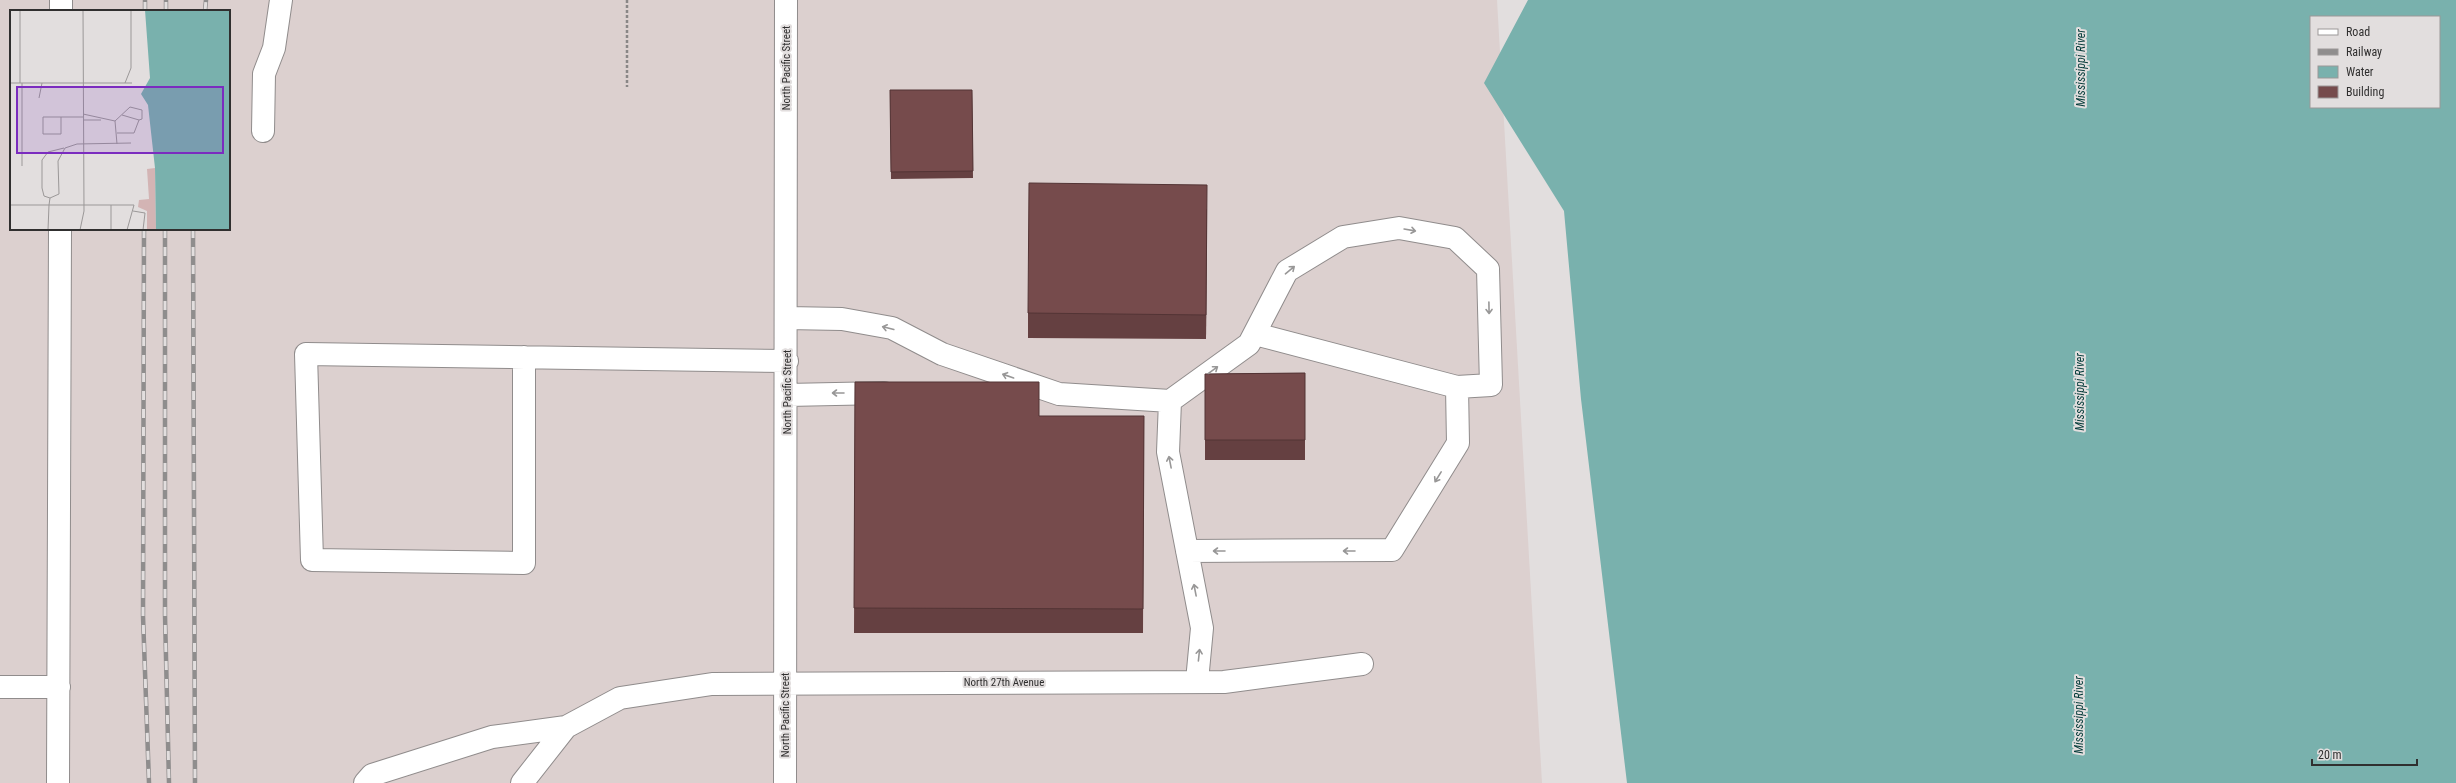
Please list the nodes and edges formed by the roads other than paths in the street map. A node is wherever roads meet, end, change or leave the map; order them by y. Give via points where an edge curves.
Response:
1 (282, 0) edge
2 (786, 0) edge
3 (263, 131) dead end
4 (60, 230) edge
5 (787, 318) junction
6 (1255, 334) junction
7 (524, 357) junction
8 (787, 361) junction
9 (1457, 387) junction
10 (904, 393) edge
11 (997, 394) edge
12 (1059, 394) junction
13 (787, 395) junction
14 (1170, 401) junction
15 (1188, 552) junction
16 (1362, 664) dead end
17 (1197, 681) junction
18 (785, 682) junction
19 (0, 687) edge
20 (59, 687) junction
21 (566, 727) junction
22 (58, 783) edge
23 (366, 783) edge
24 (522, 783) edge
25 (785, 783) edge

1 - 3 street via 274,48 264,74
2 - 5 street, North Pacific Street
4 - 20 street
5 - 8 street, North Pacific Street
12 -> 5 street via 942,354 892,328 842,319
6 - 9 street
6 -> 9 street via 1287,271 1343,237 1399,228 1454,238 1488,268 1491,385
14 -> 6 street via 1249,344
7 - 7 street via 306,354 312,560 524,563
7 - 8 street
8 - 13 street, North Pacific Street
9 -> 15 street via 1458,443 1392,550
10 -> 13 street
11 - 12 street
12 - 14 street
13 - 18 street, North Pacific Street
15 -> 14 street via 1168,452
17 -> 15 street via 1202,628
16 - 17 street, North 27th Avenue via 1224,682
17 - 18 street, North 27th Avenue
18 - 21 street, North 27th Avenue via 712,684 620,698
18 - 25 street, North Pacific Street
19 - 20 street
20 - 22 street
21 - 23 street via 492,737 372,775
21 - 24 street

